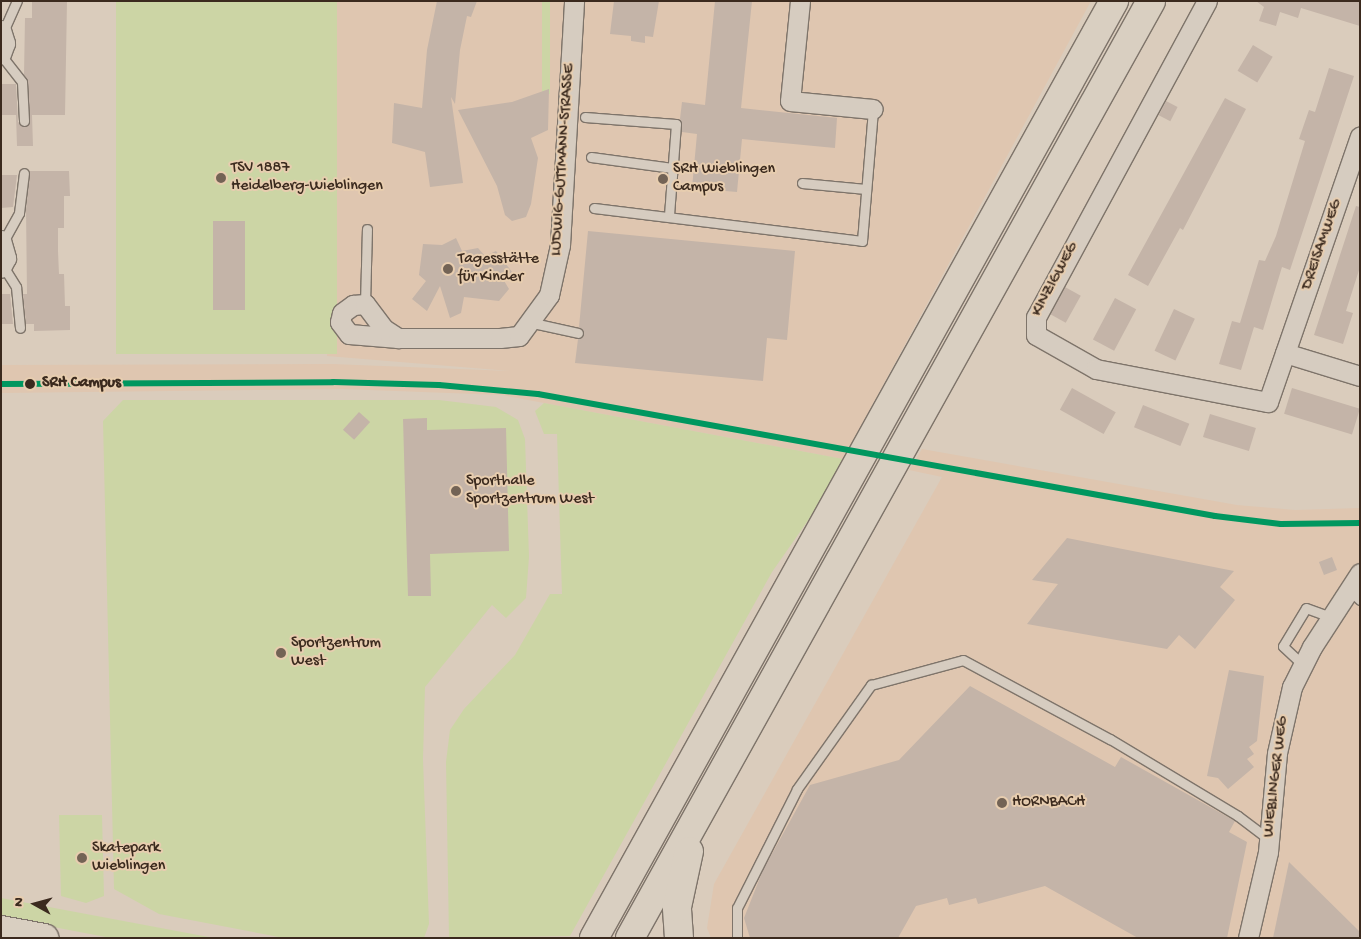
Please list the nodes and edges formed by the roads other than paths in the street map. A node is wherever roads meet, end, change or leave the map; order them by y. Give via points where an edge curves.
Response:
1 (17, 1) edge
2 (574, 1) edge
3 (800, 1) edge
4 (1114, 1) edge
5 (1207, 1) edge
6 (1149, 6) edge
7 (2, 31) edge
8 (1, 55) edge
9 (873, 109) joint
10 (585, 117) dead end
11 (24, 120) dead end
12 (1360, 137) edge
13 (591, 157) dead end
14 (672, 168) junction
15 (24, 173) dead end
16 (802, 184) dead end
17 (866, 189) junction
18 (594, 208) dead end
19 (669, 216) junction
20 (367, 229) dead end
21 (2, 241) edge
22 (2, 267) edge
23 (365, 304) junction
24 (533, 323) junction
25 (20, 328) dead end
26 (578, 333) dead end
27 (398, 338) junction
28 (1285, 353) junction
29 (1360, 376) edge
30 (1360, 573) edge
31 (1354, 595) edge
32 (1332, 617) junction
33 (1302, 664) junction
34 (698, 816) junction
35 (1270, 840) junction
36 (600, 927) edge
37 (1, 930) edge
38 (44, 938) edge
39 (585, 938) edge
40 (630, 938) edge
41 (680, 938) edge
42 (737, 938) edge
43 (1248, 938) edge

1 - 7 lane
2 - 24 street, LUDWIG-GUTTMANN-STRASSE via 560,245 549,295
3 - 9 street via 790,101
4 - 36 highway
5 - 28 street, KINZIGWEG via 1036,317 1033,330 1036,336 1096,369 1268,402
6 - 34 highway
7 - 8 street
8 - 11 lane via 22,82
9 - 17 lane
10 - 14 lane via 676,124
12 - 28 street, DREISAMWEG
13 - 14 lane
14 - 19 lane
15 - 21 lane via 19,213
16 - 17 lane
17 - 19 lane via 862,241
18 - 19 lane
20 - 23 lane
21 - 22 street via 6,258
22 - 25 lane via 16,287
23 - 27 street via 384,329
23 - 27 street, LUDWIG-GUTTMANN-STRASSE via 353,305 342,313 343,330 365,337
24 - 26 lane
24 - 27 street, LUDWIG-GUTTMANN-STRASSE via 519,336
28 - 29 street
30 - 31 street, WIEBLINGER WEG
31 - 32 street, WIEBLINGER WEG
32 - 33 street, WIEBLINGER WEG
32 - 33 lane via 1306,608 1283,646
33 - 35 street, WIEBLINGER WEG via 1281,725
34 - 40 highway
34 - 41 highway via 677,907
35 - 42 lane via 1238,816 1110,739 963,660 871,685 797,788 737,908
35 - 43 street, WIEBLINGER WEG
36 - 39 highway
37 - 38 highway

